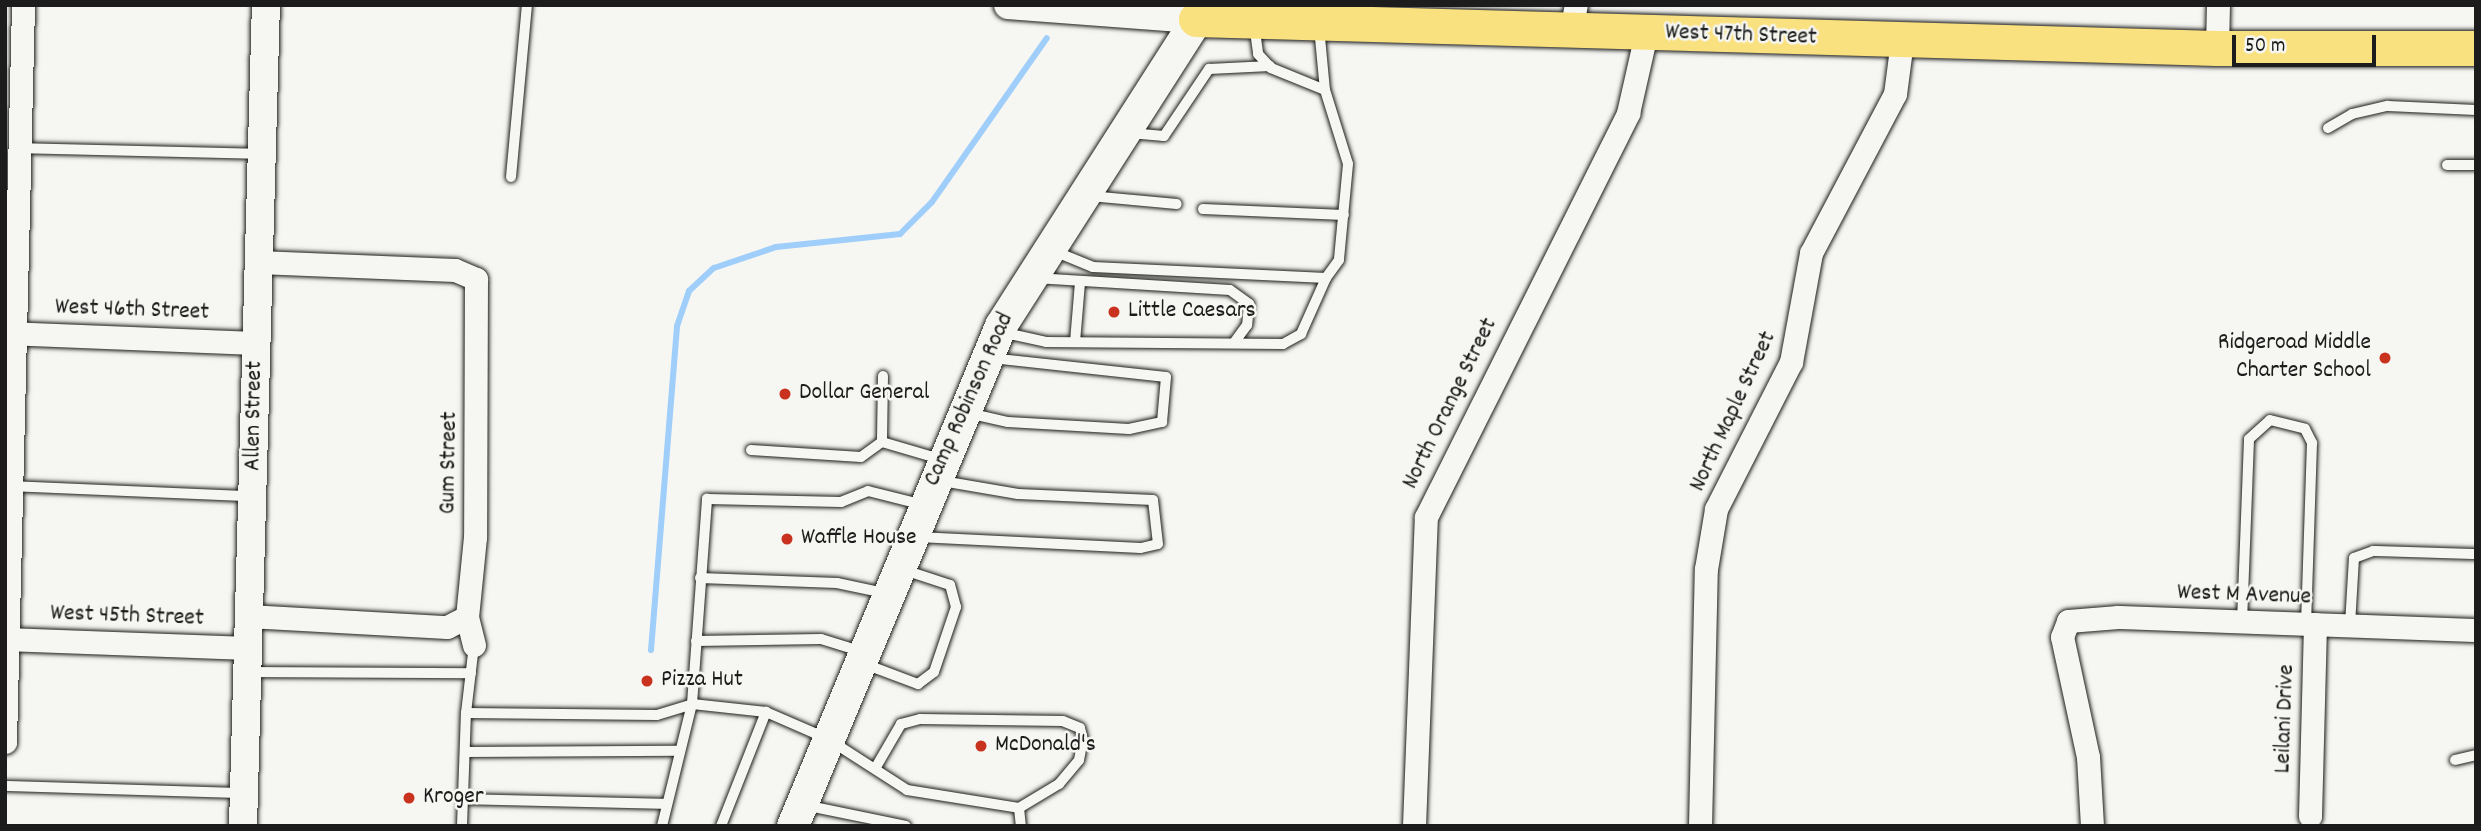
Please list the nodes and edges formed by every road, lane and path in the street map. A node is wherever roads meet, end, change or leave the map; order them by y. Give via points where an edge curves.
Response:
1 (23, 5) edge
2 (266, 5) edge
3 (527, 5) edge
4 (1008, 5) edge
5 (2218, 5) edge
6 (1201, 12) edge
7 (1321, 18) edge
8 (1573, 19) edge
9 (1254, 22) junction
10 (1647, 34) junction
11 (1902, 41) junction
12 (2217, 48) junction
13 (2476, 48) edge
14 (1270, 66) junction
15 (1325, 90) junction
16 (2476, 110) edge
17 (2329, 128) dead end
18 (1120, 131) junction
19 (19, 148) junction
20 (261, 154) junction
21 (2447, 165) dead end
22 (2476, 165) edge
23 (511, 177) dead end
24 (1080, 195) junction
25 (1177, 204) dead end
26 (1203, 209) dead end
27 (1345, 215) junction
28 (1047, 247) junction
29 (258, 262) junction
30 (1028, 277) junction
31 (1326, 278) junction
32 (1080, 282) junction
33 (10, 333) edge
34 (1075, 342) junction
35 (256, 343) junction
36 (1234, 343) junction
37 (992, 344) junction
38 (883, 376) dead end
39 (962, 412) junction
40 (882, 442) junction
41 (751, 450) dead end
42 (934, 482) junction
43 (8, 486) edge
44 (253, 496) junction
45 (911, 536) junction
46 (2476, 554) edge
47 (700, 578) junction
48 (893, 581) junction
49 (248, 617) junction
50 (467, 617) junction
51 (2242, 622) junction
52 (2311, 624) junction
53 (2350, 625) junction
54 (2476, 629) edge
55 (6, 639) edge
56 (696, 640) junction
57 (474, 645) joint
58 (862, 657) junction
59 (247, 660) junction
60 (471, 673) junction
61 (692, 704) junction
62 (766, 712) junction
63 (466, 713) junction
64 (828, 739) junction
65 (5, 743) edge
66 (680, 751) junction
67 (465, 752) junction
68 (2476, 755) edge
69 (2455, 760) dead end
70 (876, 767) junction
71 (5, 786) edge
72 (245, 793) junction
73 (463, 799) junction
74 (666, 804) junction
75 (1019, 808) junction
76 (797, 815) edge
77 (2310, 816) dead end
78 (243, 826) edge
79 (462, 826) edge
80 (662, 826) edge
81 (721, 826) edge
82 (906, 826) edge
83 (1021, 826) edge
84 (1414, 826) edge
85 (1700, 826) edge
86 (2092, 826) edge

1 - 19 street
2 - 20 street, Allen Street
3 - 23 lane
4 - 6 street, West 47th Street
5 - 12 street
6 - 9 main road, West 47th Street
6 - 18 main road, Camp Robinson Road
7 - 8 main road, West 47th Street via 1462,23
7 - 9 main road, West 47th Street
7 - 15 lane
8 - 10 main road, West 47th Street
9 - 14 lane via 1258,54
10 - 11 main road, West 47th Street
10 - 84 street, North Orange Street via 1628,113 1426,517
11 - 12 main road, West 47th Street
11 - 85 street, North Maple Street via 1895,94 1811,253 1791,362 1716,509 1706,569
12 - 13 main road, West 47th Street
14 - 15 lane
14 - 18 lane via 1209,69 1164,136
15 - 27 lane via 1348,164
16 - 17 lane via 2388,106 2352,114
18 - 24 main road, Camp Robinson Road
19 - 20 lane
19 - 33 street
20 - 29 street, Allen Street
21 - 22 lane
24 - 25 lane
24 - 28 main road, Camp Robinson Road
26 - 27 lane
27 - 31 lane via 1339,260
28 - 30 main road, Camp Robinson Road
28 - 31 lane via 1093,267
29 - 35 street, Allen Street
29 - 50 street, Gum Street via 455,270 476,279 475,537
30 - 32 lane
30 - 37 main road, Camp Robinson Road
31 - 36 lane via 1293,342
32 - 34 lane
32 - 36 lane via 1230,290 1249,304 1247,324
33 - 35 street, West 46th Street
33 - 43 street
34 - 36 lane
34 - 37 lane
35 - 44 street, Allen Street
37 - 39 main road, Camp Robinson Road
37 - 39 lane via 1012,365 1166,377 1162,422 1129,429 1008,422
38 - 40 lane
39 - 42 main road, Camp Robinson Road
40 - 41 lane via 862,457
40 - 42 lane
42 - 45 main road, Camp Robinson Road
42 - 45 lane via 1018,494 1153,500 1158,544 1141,548
42 - 47 lane via 868,491 841,502 707,499
43 - 44 lane
43 - 55 street
44 - 49 street, Allen Street
45 - 48 main road, Camp Robinson Road
46 - 53 lane via 2373,551 2354,558
47 - 48 lane
47 - 56 lane
48 - 58 main road, Camp Robinson Road
48 - 58 lane via 950,585 956,607 934,672 918,684
49 - 50 street via 447,627
49 - 59 street, Allen Street
50 - 57 street, Gum Street
51 - 52 street, West M Avenue
51 - 52 lane via 2249,439 2255,427 2280,421 2305,429 2312,443
51 - 86 street, West M Avenue via 2075,618 2062,637 2088,757
52 - 53 street, West M Avenue
52 - 77 street, Leilani Drive
53 - 54 street, West M Avenue
55 - 59 street, West 45th Street
55 - 65 street
56 - 58 lane via 821,639
56 - 61 lane
57 - 60 lane
58 - 64 main road, Camp Robinson Road
59 - 60 lane
59 - 72 street, Allen Street
60 - 63 lane
61 - 62 lane
61 - 63 lane via 657,715
61 - 66 lane
62 - 64 lane
62 - 81 lane
63 - 67 lane
64 - 70 lane
64 - 76 main road, Camp Robinson Road
66 - 67 lane
66 - 74 lane
67 - 73 lane
68 - 69 lane
70 - 75 lane via 907,790
70 - 75 lane via 901,724 920,719 1063,721 1080,728 1079,760 1059,784
71 - 72 lane
72 - 78 street, Allen Street
73 - 74 lane
73 - 79 lane
74 - 80 lane
75 - 83 lane
76 - 82 lane

